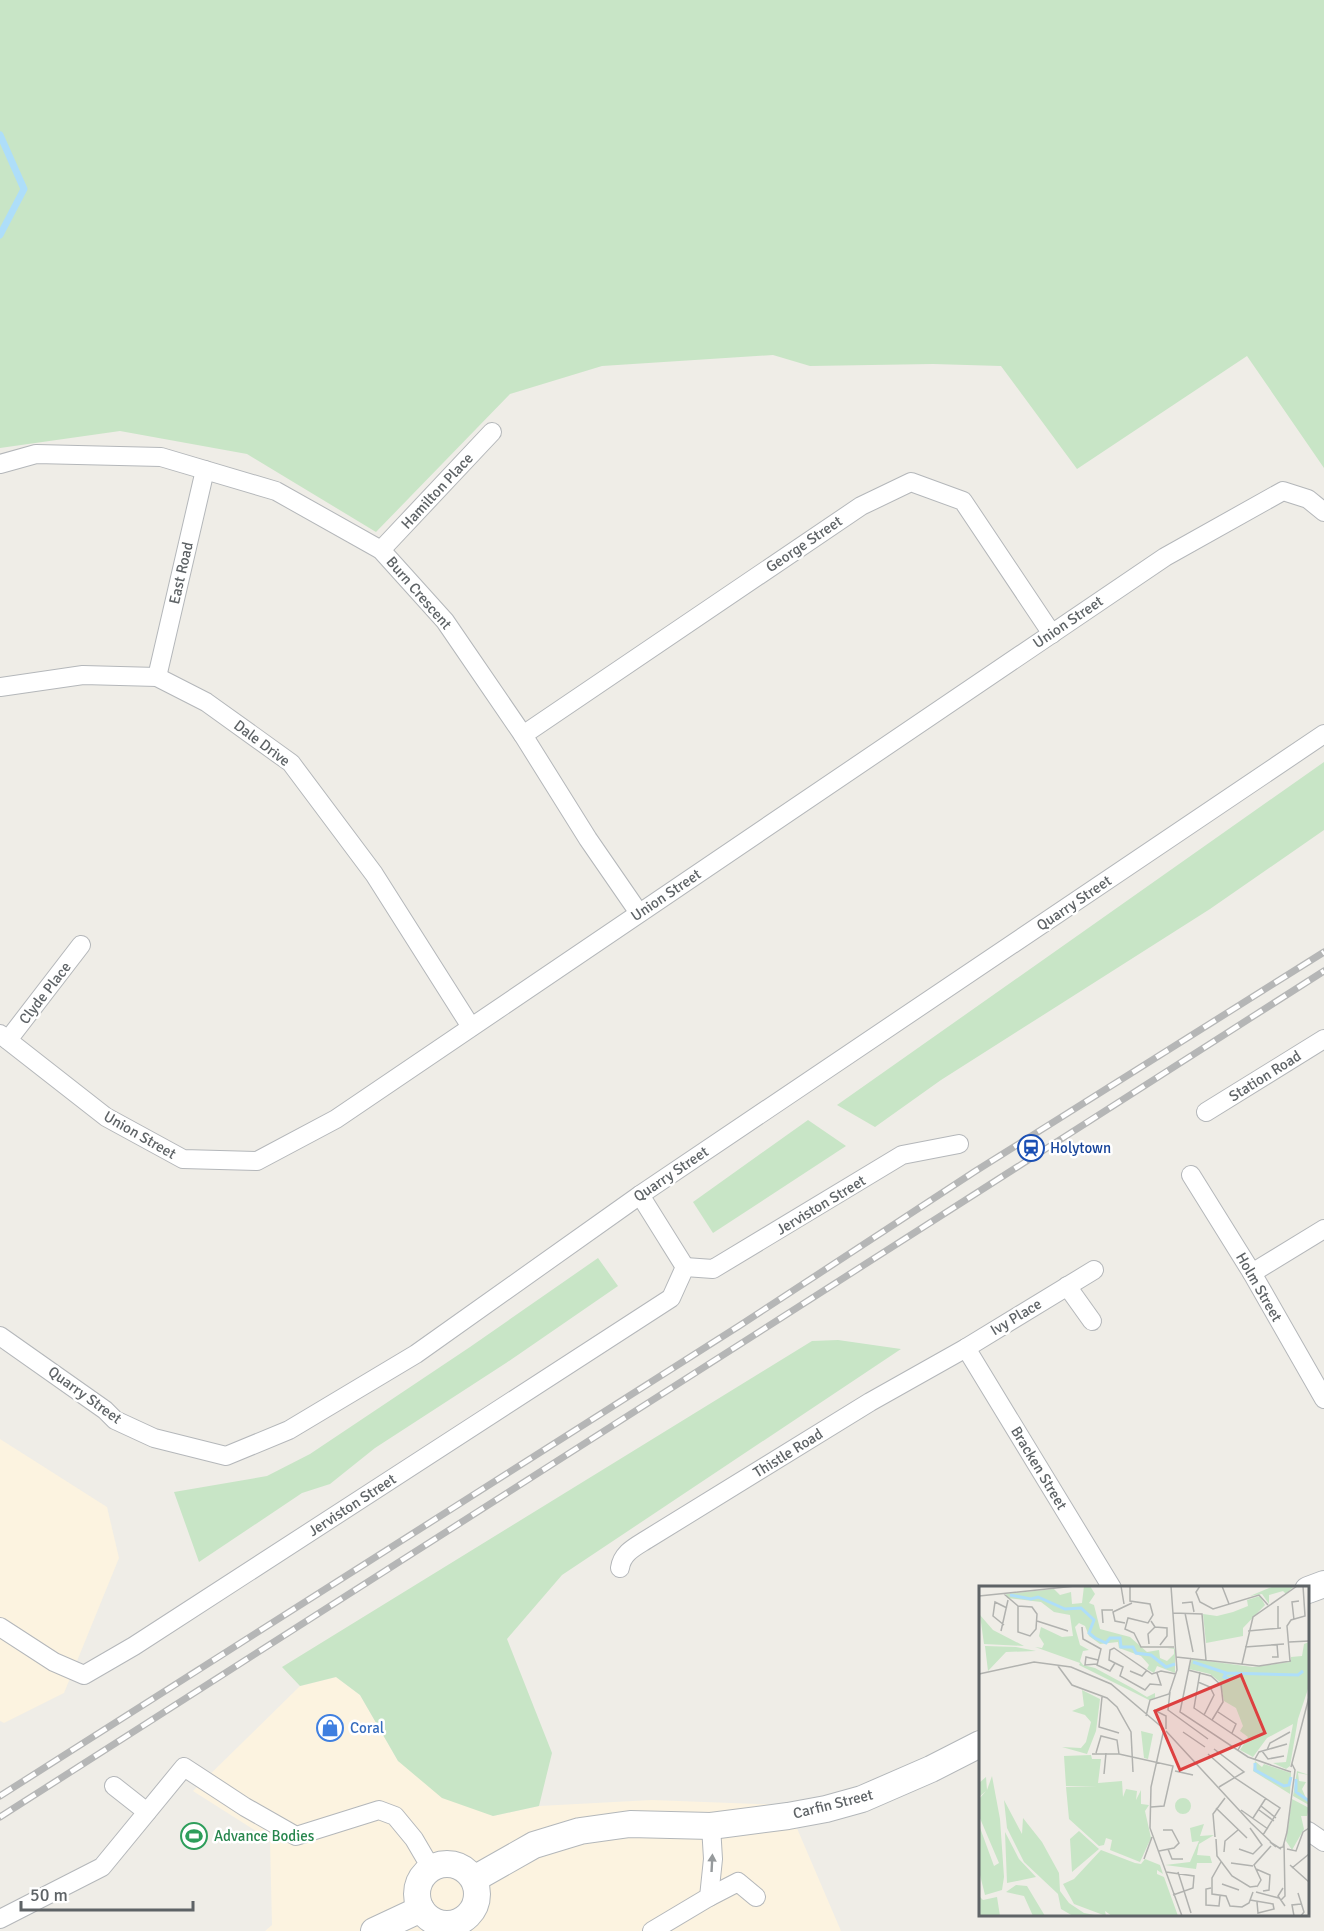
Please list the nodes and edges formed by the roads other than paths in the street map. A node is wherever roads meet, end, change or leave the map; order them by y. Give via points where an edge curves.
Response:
1 (492, 432) dead end
2 (0, 464) edge
3 (205, 470) junction
4 (1324, 512) edge
5 (381, 550) junction
6 (1052, 634) junction
7 (157, 676) junction
8 (0, 687) edge
9 (1324, 734) edge
10 (523, 735) junction
11 (639, 913) junction
12 (81, 945) dead end
13 (471, 1027) junction
14 (4, 1037) edge
15 (1324, 1039) edge
16 (1206, 1112) dead end
17 (959, 1143) dead end
18 (1191, 1175) dead end
19 (640, 1195) junction
20 (1324, 1229) edge
21 (685, 1267) junction
22 (1094, 1270) dead end
23 (1252, 1274) junction
24 (1067, 1286) junction
25 (1092, 1321) dead end
26 (0, 1336) edge
27 (966, 1348) junction
28 (1324, 1399) edge
29 (620, 1568) dead end
30 (1324, 1584) edge
31 (1111, 1586) edge
32 (1309, 1590) edge
33 (0, 1627) edge
34 (979, 1745) edge
35 (114, 1786) dead end
36 (147, 1812) junction
37 (711, 1826) junction
38 (1309, 1832) edge
39 (1324, 1842) edge
40 (431, 1868) junction
41 (474, 1879) junction
42 (709, 1897) junction
43 (756, 1897) dead end
44 (421, 1909) junction
45 (0, 1919) edge
46 (467, 1925) edge
47 (374, 1931) edge
48 (652, 1931) edge

1 - 5 street, Hamilton Place
2 - 3 street, Burn Crescent via 36,454 160,457
3 - 5 street, Burn Crescent via 276,491
3 - 7 street, East Road
4 - 6 street, Union Street via 1308,499 1283,491 1165,557
5 - 10 street, Burn Crescent via 445,621
6 - 10 street, George Street via 963,501 911,482 861,506
6 - 11 street, Union Street
7 - 8 street, Dale Drive via 83,675
7 - 13 street, Dale Drive via 206,702 291,763 374,874
9 - 19 street, Quarry Street
10 - 11 street, Burn Crescent
11 - 13 street, Union Street
12 - 14 street, Clyde Place
13 - 14 street, Union Street via 336,1119 257,1161 183,1159 106,1117
15 - 16 street, Station Road
17 - 21 street, Jerviston Street via 902,1155 713,1269
18 - 23 street, Holm Street
19 - 21 street
19 - 26 street, Quarry Street via 416,1354 288,1430 226,1456 154,1438 115,1420
20 - 23 street
21 - 33 street, Jerviston Street via 671,1298 84,1675 54,1662
22 - 24 street, Ivy Place
23 - 28 street, Holm Street
24 - 25 street
24 - 27 street, Ivy Place
27 - 29 street, Thistle Road via 870,1402 638,1546 623,1558
27 - 31 street, Bracken Street
30 - 32 main road
34 - 37 main road, Carfin Street via 862,1800 788,1816
35 - 36 street
36 - 40 street via 184,1767 296,1836 379,1810 395,1816
36 - 45 street via 102,1867
37 - 41 main road, Carfin Street via 630,1824 579,1830 534,1845
42 -> 37 street
38 - 39 street
40 - 41 main road via 459,1866
40 - 44 main road via 419,1882 417,1900
41 - 46 main road via 477,1897
42 - 43 street via 738,1882
42 - 48 street
44 - 46 main road via 435,1922
44 - 47 main road

